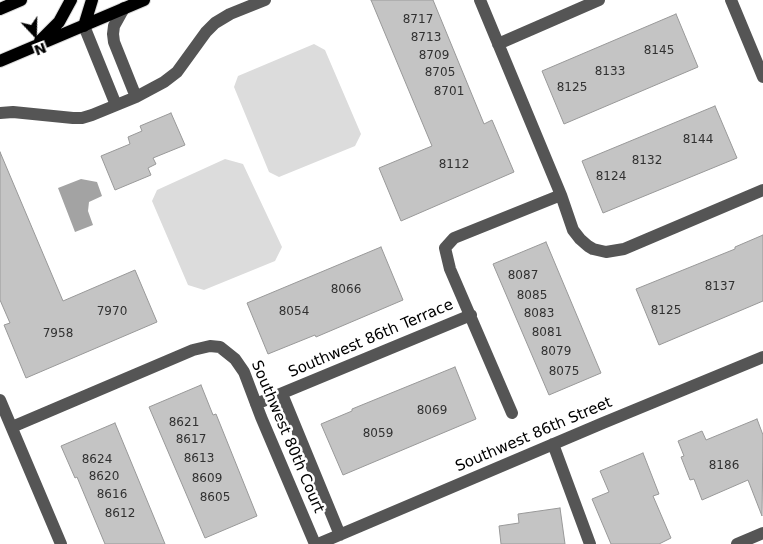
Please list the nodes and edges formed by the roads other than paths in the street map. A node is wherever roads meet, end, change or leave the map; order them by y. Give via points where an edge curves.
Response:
1 (21, 0) edge
2 (71, 0) edge
3 (92, 0) edge
4 (144, 0) edge
5 (265, 0) edge
6 (480, 0) edge
7 (600, 0) edge
8 (731, 0) edge
9 (124, 8) junction
10 (0, 9) edge
11 (84, 26) junction
12 (498, 44) junction
13 (35, 46) junction
14 (0, 61) edge
15 (763, 77) edge
16 (136, 97) junction
17 (116, 105) junction
18 (0, 113) edge
19 (763, 190) edge
20 (561, 195) junction
21 (471, 315) junction
22 (763, 357) edge
23 (282, 394) junction
24 (0, 400) edge
25 (256, 404) junction
26 (512, 413) dead end
27 (12, 427) junction
28 (553, 444) junction
29 (763, 533) edge
30 (340, 535) junction
31 (61, 544) edge
32 (316, 544) edge
33 (590, 544) edge
34 (737, 544) edge

1 - 10 main road
2 - 13 main road via 59,22
3 - 11 main road
4 - 9 main road
5 - 16 street via 215,23 177,72
6 - 12 street
7 - 12 street
8 - 15 street
9 - 11 main road
9 - 16 street via 113,34
11 - 13 main road
11 - 17 street
12 - 20 street
13 - 14 main road
16 - 17 street
17 - 18 street via 82,118
19 - 20 street via 624,249 606,252 593,249 576,235
20 - 21 street, Southwest 86th Terrace via 446,244 444,251 450,269
21 - 23 street, Southwest 86th Terrace
21 - 26 street, Southwest 86th Terrace
22 - 28 street, Southwest 86th Street
23 - 25 street, Southwest 86th Terrace
23 - 30 street, Southwest 80th Court
24 - 27 street
25 - 27 street, Southwest 80th Court via 244,372 230,353 216,346 193,350
25 - 32 street, Southwest 80th Court
27 - 31 street
28 - 30 street, Southwest 86th Street
28 - 33 street
29 - 34 street
30 - 32 street, Southwest 86th Street

